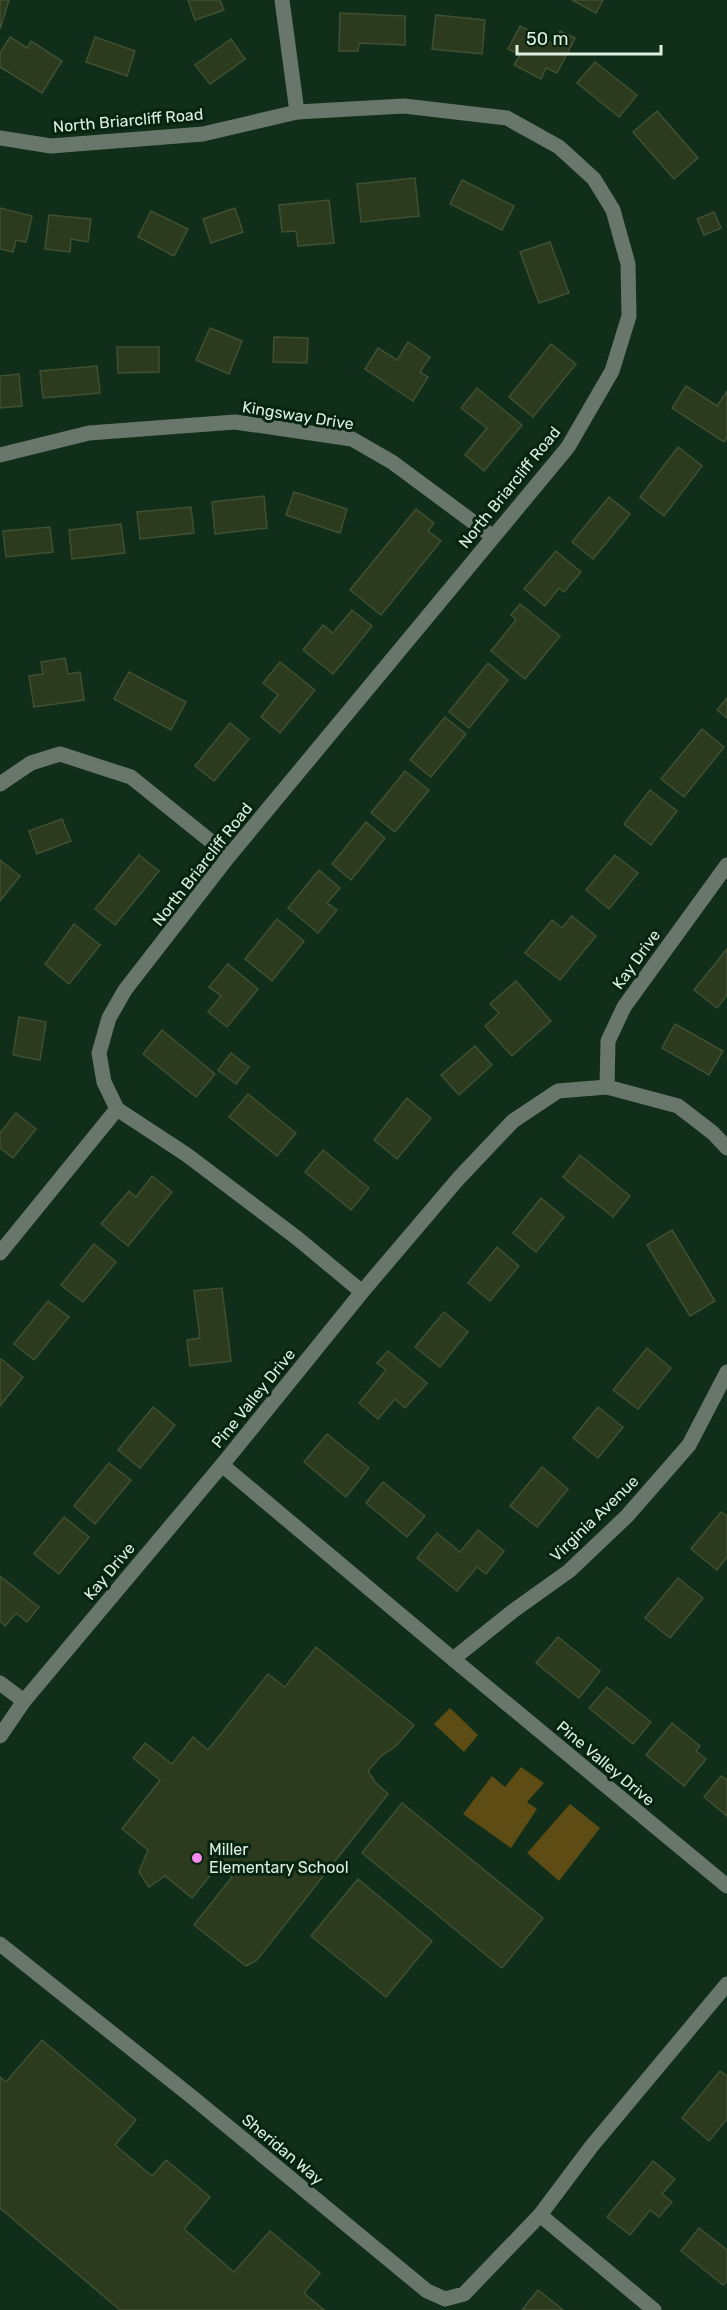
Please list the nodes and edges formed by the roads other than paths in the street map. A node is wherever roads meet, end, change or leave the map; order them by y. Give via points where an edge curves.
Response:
1 (282, 0) edge
2 (297, 112) junction
3 (0, 138) edge
4 (0, 455) edge
5 (492, 536) junction
6 (0, 784) edge
7 (229, 856) junction
8 (727, 865) edge
9 (607, 1087) junction
10 (117, 1109) junction
11 (727, 1148) edge
12 (0, 1253) edge
13 (362, 1292) junction
14 (727, 1372) edge
15 (222, 1465) junction
16 (453, 1659) junction
17 (0, 1683) edge
18 (24, 1701) junction
19 (0, 1736) edge
20 (727, 1886) edge
21 (0, 1944) edge
22 (727, 1984) edge
23 (540, 2215) junction
24 (654, 2310) edge

1 - 2 street
2 - 3 street, North Briarcliff Road via 203,134 51,146
2 - 5 street, North Briarcliff Road via 404,106 507,118 559,147 594,179 613,210 628,264 629,316 612,371 568,447
4 - 5 street, Kingsway Drive via 89,433 234,422 352,439 392,462
5 - 7 street, North Briarcliff Road
6 - 7 street via 31,763 60,754 131,777
7 - 10 street, North Briarcliff Road via 125,990 109,1018 99,1053 104,1082
8 - 9 street, Kay Drive via 624,1007 608,1041
9 - 11 street, Pine Valley Drive via 678,1106
9 - 13 street, Pine Valley Drive via 558,1091 513,1121
10 - 12 street
10 - 13 street via 187,1155
13 - 15 street, Pine Valley Drive
14 - 16 street, Virginia Avenue via 689,1445 627,1516 569,1571
15 - 16 street, Pine Valley Drive
15 - 18 street, Kay Drive
16 - 20 street, Pine Valley Drive
17 - 18 street
18 - 19 street
21 - 23 street, Sheridan Way via 427,2291 445,2299 464,2294
22 - 23 street, Sheridan Way via 591,2147
23 - 24 street

